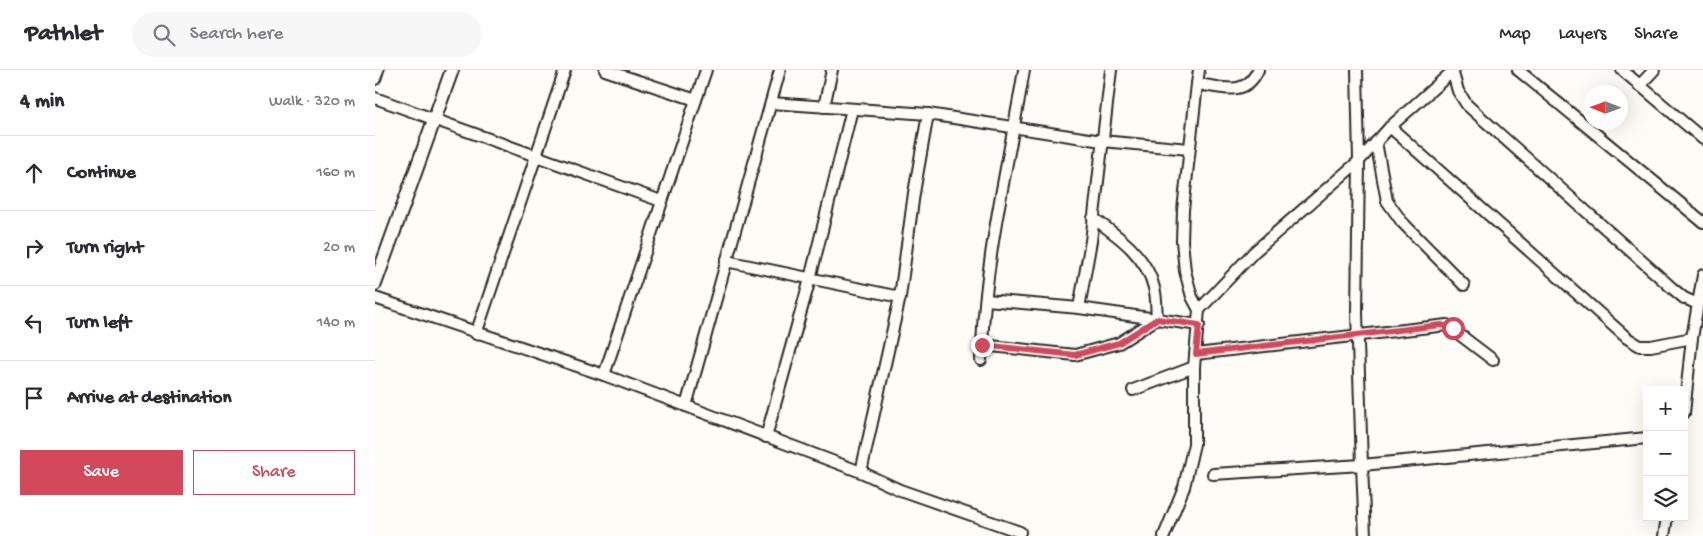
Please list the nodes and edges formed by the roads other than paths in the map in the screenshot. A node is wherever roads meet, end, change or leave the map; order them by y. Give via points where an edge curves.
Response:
1 (379, 70) edge
2 (452, 70) edge
3 (565, 70) edge
4 (605, 70) edge
5 (706, 70) edge
6 (780, 70) edge
7 (832, 70) edge
8 (1024, 70) edge
9 (1111, 70) edge
10 (1199, 70) edge
11 (1258, 70) edge
12 (1357, 70) edge
13 (1518, 70) edge
14 (1622, 70) edge
15 (1654, 70) edge
16 (1453, 71) edge
17 (375, 79) edge
18 (1197, 84) junction
19 (1639, 86) junction
20 (375, 98) edge
21 (696, 100) junction
22 (771, 103) junction
23 (824, 107) junction
24 (852, 109) junction
25 (928, 114) junction
26 (432, 120) junction
27 (1390, 126) junction
28 (1014, 129) junction
29 (1703, 139) edge
30 (1102, 141) junction
31 (1376, 142) junction
32 (1189, 149) junction
33 (536, 156) junction
34 (1359, 162) junction
35 (661, 201) junction
36 (1093, 218) junction
37 (1703, 222) edge
38 (726, 261) junction
39 (1703, 275) edge
40 (810, 279) junction
41 (375, 284) edge
42 (1464, 285) dead end
43 (900, 297) junction
44 (375, 298) edge
45 (986, 300) junction
46 (1698, 304) junction
47 (1079, 308) junction
48 (1199, 310) junction
49 (1157, 319) junction
50 (1199, 325) junction
51 (476, 334) junction
52 (1357, 336) junction
53 (1692, 338) junction
54 (982, 345) junction
55 (1196, 354) junction
56 (981, 360) dead end
57 (1493, 360) dead end
58 (1195, 367) junction
59 (604, 375) junction
60 (1687, 386) edge
61 (1133, 390) dead end
62 (686, 406) junction
63 (767, 437) junction
64 (1643, 438) edge
65 (1361, 465) junction
66 (861, 472) junction
67 (1213, 474) dead end
68 (1666, 521) edge
69 (1020, 532) dead end
70 (1164, 536) edge
71 (1365, 536) edge
72 (1664, 536) edge

1 - 17 street
2 - 26 street
3 - 33 street
4 - 21 street
5 - 21 street
6 - 22 street
7 - 23 street
8 - 28 street
9 - 30 street
10 - 18 street
11 - 18 street via 1252,82 1239,89
12 - 34 street
13 - 37 street
14 - 19 street
15 - 19 street
16 - 27 street
16 - 46 street via 1458,91 1467,105 1672,288
18 - 32 street
19 - 29 street
20 - 26 street
21 - 35 street
22 - 23 street
22 - 38 street
23 - 24 street
24 - 25 street
24 - 40 street
25 - 28 street
25 - 43 street
26 - 33 street
26 - 41 street
27 - 31 street
27 - 53 street via 1627,338 1640,346
28 - 30 street
28 - 45 street
30 - 32 street
30 - 36 street
31 - 34 street
31 - 42 street via 1387,201 1402,222
32 - 48 street via 1182,241 1185,271
33 - 35 street
33 - 51 street
34 - 48 street via 1254,252
34 - 52 street
35 - 59 street
36 - 47 street
36 - 49 street via 1122,240 1143,263 1154,287
38 - 40 street
38 - 62 street
39 - 46 street
40 - 43 street
40 - 63 street
43 - 66 street
44 - 51 street
45 - 47 street
45 - 54 street
46 - 53 street
47 - 49 street
48 - 50 street
49 - 50 street
49 - 54 street via 1119,343 1075,355
50 - 55 street
51 - 59 street
52 - 55 street
52 - 57 street via 1447,325
52 - 65 street
53 - 60 street
54 - 56 street
55 - 58 street
58 - 61 street
58 - 70 street via 1194,444 1184,487
59 - 62 street
62 - 63 street
63 - 66 street
64 - 65 street
65 - 67 street
65 - 71 street
66 - 69 street via 900,490
68 - 72 street

